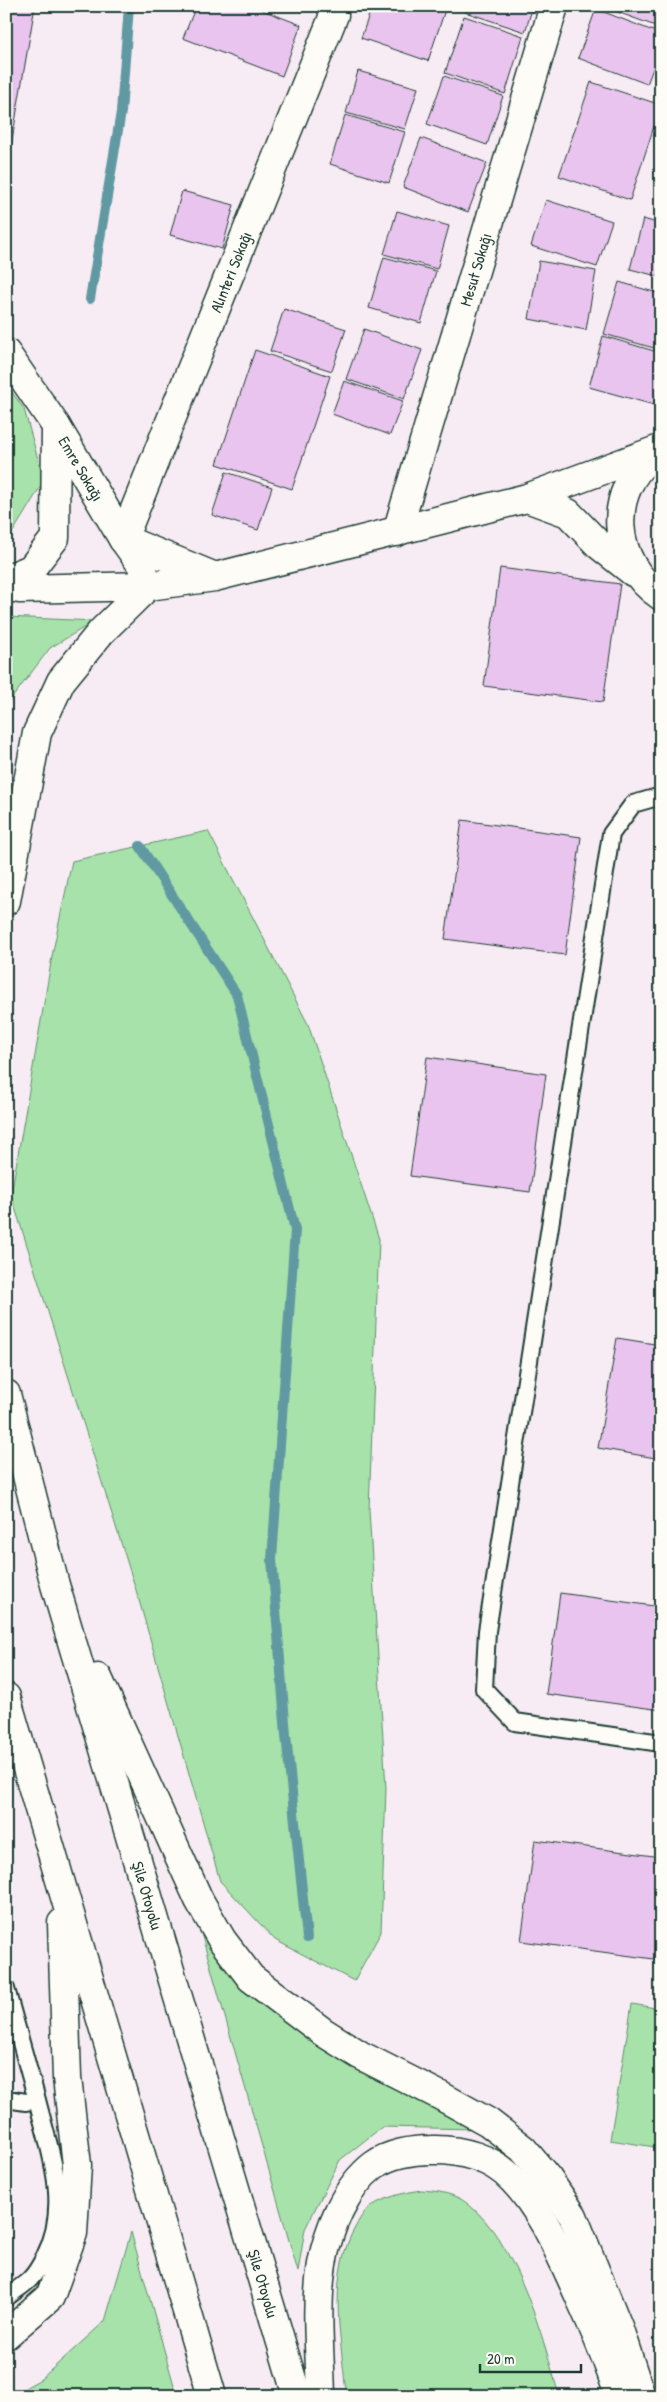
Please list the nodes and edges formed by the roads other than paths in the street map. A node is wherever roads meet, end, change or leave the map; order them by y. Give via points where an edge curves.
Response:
1 (554, 6) edge
2 (330, 7) edge
3 (6, 353) edge
4 (56, 426) junction
5 (660, 449) edge
6 (527, 498) junction
7 (397, 532) junction
8 (123, 539) junction
9 (636, 574) junction
10 (214, 577) junction
11 (6, 579) edge
12 (6, 586) edge
13 (148, 586) junction
14 (661, 596) edge
15 (661, 796) edge
16 (6, 901) edge
17 (6, 1394) edge
18 (55, 1585) junction
19 (6, 1697) edge
20 (661, 1743) edge
21 (61, 1884) junction
22 (6, 1989) edge
23 (6, 2099) edge
24 (37, 2100) junction
25 (6, 2298) edge
26 (6, 2335) edge
27 (212, 2396) edge
28 (297, 2396) edge
29 (321, 2396) edge
30 (618, 2396) edge
31 (641, 2396) edge

1 - 7 main road, Mesut Sokağı
2 - 8 main road, Alınteri Sokağı via 334,15
3 - 4 main road, Emre Sokağı
4 - 8 main road, Emre Sokağı
4 - 11 main road via 55,538 31,569
5 - 6 main road
5 - 9 main road via 631,478 619,516 620,536
6 - 7 main road
6 - 9 main road via 568,513 599,546
7 - 10 main road
8 - 10 main road
8 - 13 main road, Emre Sokağı via 141,564
9 - 14 main road
10 - 13 main road
12 - 13 main road via 20,589
13 - 16 main road via 101,632 61,682 37,733
15 - 20 lane via 633,804 611,834 487,1631 484,1690 515,1722
17 - 18 main road, Şile Otoyolu
18 - 28 main road, Şile Otoyolu
18 - 31 main road via 199,1900 222,1940 252,1978 323,2032 488,2122 522,2149 548,2179 573,2216 616,2320
19 - 21 main road
21 - 26 main road via 67,2078 77,2165 73,2233 50,2297
21 - 27 main road
22 - 24 lane
23 - 24 lane
24 - 25 lane via 55,2172 56,2223 49,2247 31,2278
29 - 30 main road via 319,2293 322,2263 332,2229 350,2191 374,2165 383,2161 409,2150 447,2149 484,2159 512,2179 532,2204 552,2236 577,2290

